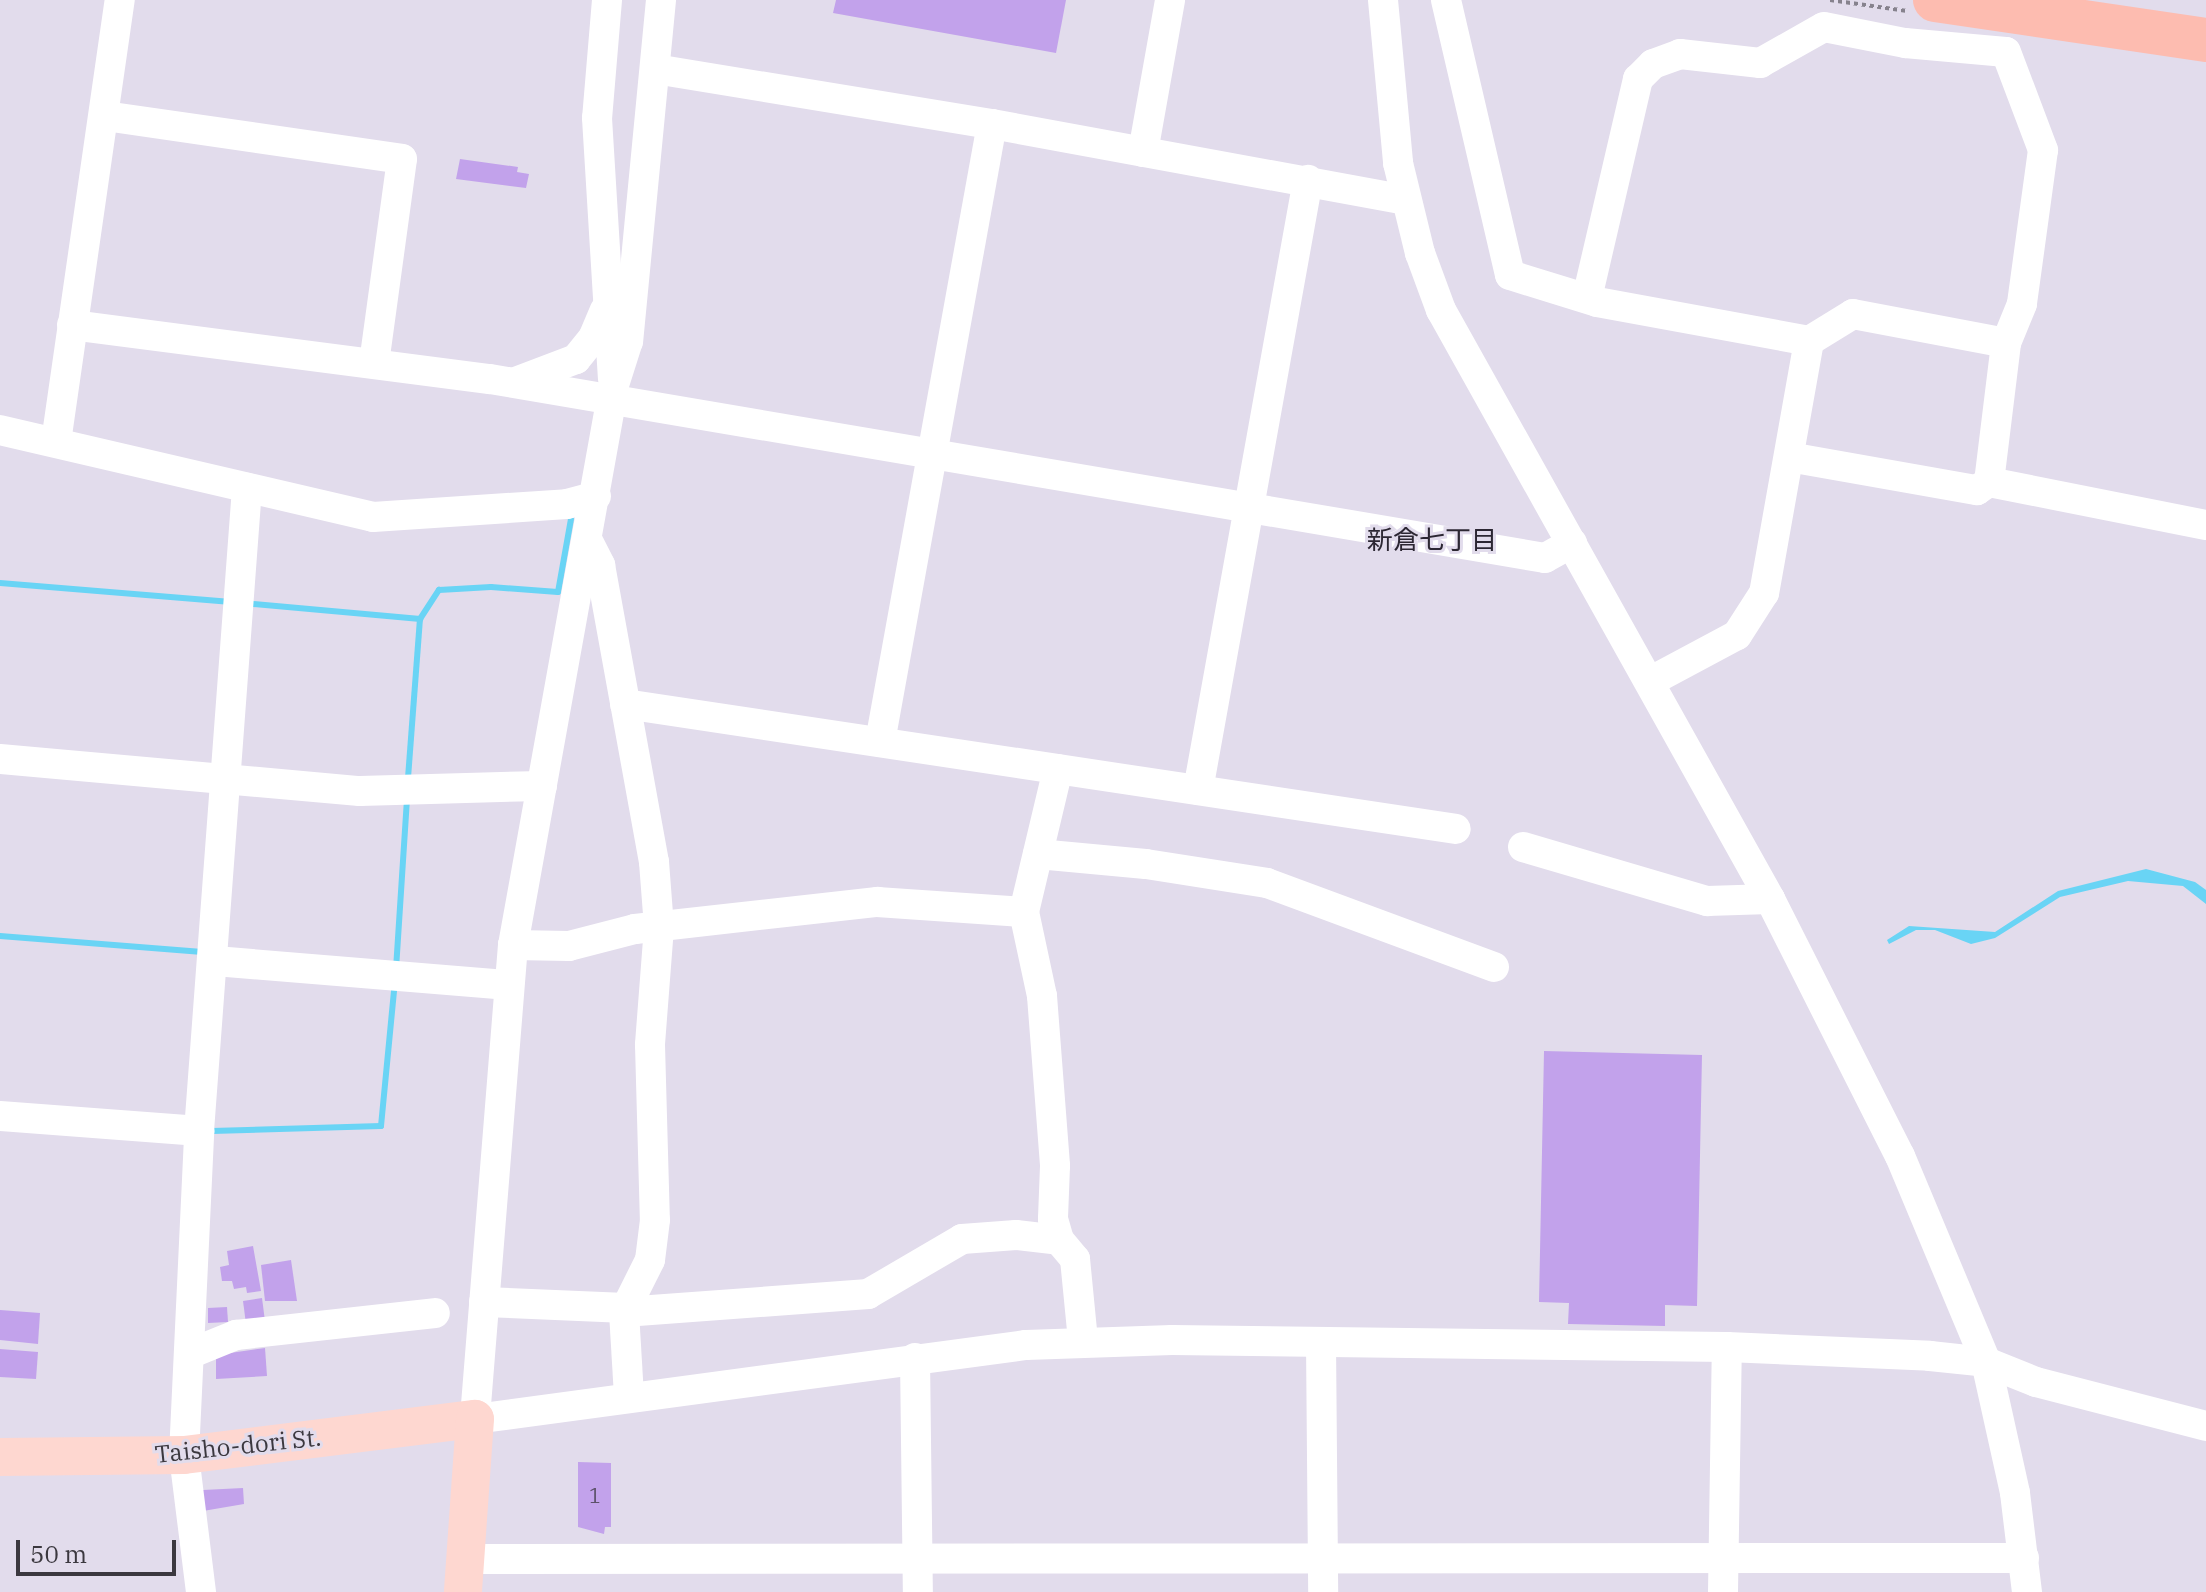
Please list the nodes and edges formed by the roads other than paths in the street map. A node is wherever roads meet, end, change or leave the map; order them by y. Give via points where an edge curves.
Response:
1 (120, 0) edge
2 (607, 0) edge
3 (661, 0) edge
4 (1170, 0) edge
5 (1383, 0) edge
6 (1446, 0) edge
7 (1935, 0) edge
8 (2133, 0) edge
9 (2206, 13) edge
10 (2206, 40) edge
11 (655, 69) junction
12 (105, 116) junction
13 (992, 124) junction
14 (1143, 152) junction
15 (1308, 180) junction
16 (1406, 200) junction
17 (1587, 298) junction
18 (606, 299) junction
19 (72, 325) junction
20 (1809, 341) junction
21 (2006, 343) junction
22 (374, 363) junction
23 (512, 383) junction
24 (613, 392) junction
25 (0, 430) edge
26 (56, 442) junction
27 (932, 450) junction
28 (1789, 457) junction
29 (1989, 482) junction
30 (247, 488) junction
31 (596, 496) junction
32 (1249, 506) junction
33 (2206, 525) edge
34 (588, 541) junction
35 (1572, 543) junction
36 (1651, 681) junction
37 (625, 704) junction
38 (880, 742) junction
39 (0, 759) edge
40 (1058, 769) junction
41 (226, 778) junction
42 (542, 786) junction
43 (1198, 790) junction
44 (1456, 829) dead end
45 (1523, 847) dead end
46 (1038, 854) junction
47 (1770, 899) junction
48 (1024, 912) junction
49 (659, 927) junction
50 (513, 945) junction
51 (215, 961) junction
52 (1494, 967) dead end
53 (509, 985) junction
54 (0, 1116) edge
55 (199, 1131) junction
56 (1059, 1240) junction
57 (484, 1302) junction
58 (625, 1310) junction
59 (435, 1313) dead end
60 (1083, 1340) junction
61 (1321, 1342) junction
62 (1727, 1347) junction
63 (189, 1354) junction
64 (915, 1358) junction
65 (1986, 1362) junction
66 (629, 1396) junction
67 (475, 1419) junction
68 (2206, 1426) edge
69 (184, 1455) junction
70 (0, 1457) edge
71 (2024, 1558) junction
72 (1323, 1560) junction
73 (1723, 1560) junction
74 (918, 1561) junction
75 (464, 1575) edge
76 (201, 1592) edge
77 (918, 1592) edge
78 (1323, 1592) edge
79 (1723, 1592) edge
80 (2027, 1592) edge

1 - 12 street
2 - 18 street via 597,118
3 - 11 street
4 - 14 street
5 - 16 street
6 - 17 street via 1510,275
7 - 10 highway
8 - 9 highway
11 - 13 street
11 - 24 street via 628,341
12 - 19 street
12 - 22 street via 402,159
13 - 14 street
13 - 27 street
14 - 15 street
15 - 16 street
15 - 32 street
16 - 35 street via 1441,310
17 - 20 street
17 - 21 street via 1638,79 1653,64 1680,54 1760,63 1824,27 1905,43 2006,52 2043,150 2022,304
18 - 23 street via 601,322 583,353 558,369
18 - 24 street
19 - 22 street
19 - 26 street
20 - 21 street via 1853,314
20 - 28 street
21 - 29 street
22 - 23 street
23 - 24 street
24 - 27 street
24 - 31 street
25 - 26 street
26 - 30 street
27 - 32 street
27 - 38 street
28 - 29 street via 1977,490
28 - 36 street via 1764,593 1755,613 1737,635
29 - 33 street
30 - 31 street via 373,517 567,504
30 - 41 street
31 - 34 street
32 - 35 street via 1545,558
32 - 43 street
34 - 37 street via 600,565
34 - 42 street
35 - 36 street
36 - 47 street
37 - 38 street
37 - 49 street via 654,862
38 - 40 street
39 - 41 street
40 - 43 street
40 - 46 street
41 - 42 street via 360,791
41 - 51 street
42 - 50 street
43 - 44 street
45 - 47 street via 1707,901
46 - 48 street
46 - 52 street via 1267,883
47 - 65 street via 1900,1156
48 - 49 street via 877,902
48 - 56 street via 1042,996 1055,1166 1053,1219
49 - 50 street via 569,946
49 - 58 street via 650,1060 655,1220 650,1260
50 - 53 street
51 - 53 street
51 - 55 street
53 - 57 street
54 - 55 street
55 - 63 street
56 - 58 street via 1016,1235 962,1239 868,1294
56 - 60 street via 1075,1259
57 - 58 street
57 - 67 street
58 - 66 street
59 - 63 street via 236,1335
60 - 61 street
60 - 64 street
61 - 62 street
61 - 72 street
62 - 65 street
62 - 73 street
63 - 69 street
64 - 66 street
64 - 74 street
65 - 68 street via 2036,1382
65 - 71 street via 2004,1429
66 - 67 street
67 - 69 main road, Taisho-dori St.
67 - 75 main road
69 - 70 main road, Taisho-dori St.
69 - 76 street
71 - 73 street
71 - 80 street
72 - 73 street
72 - 74 street
72 - 78 street
73 - 79 street
74 - 75 street
74 - 77 street

